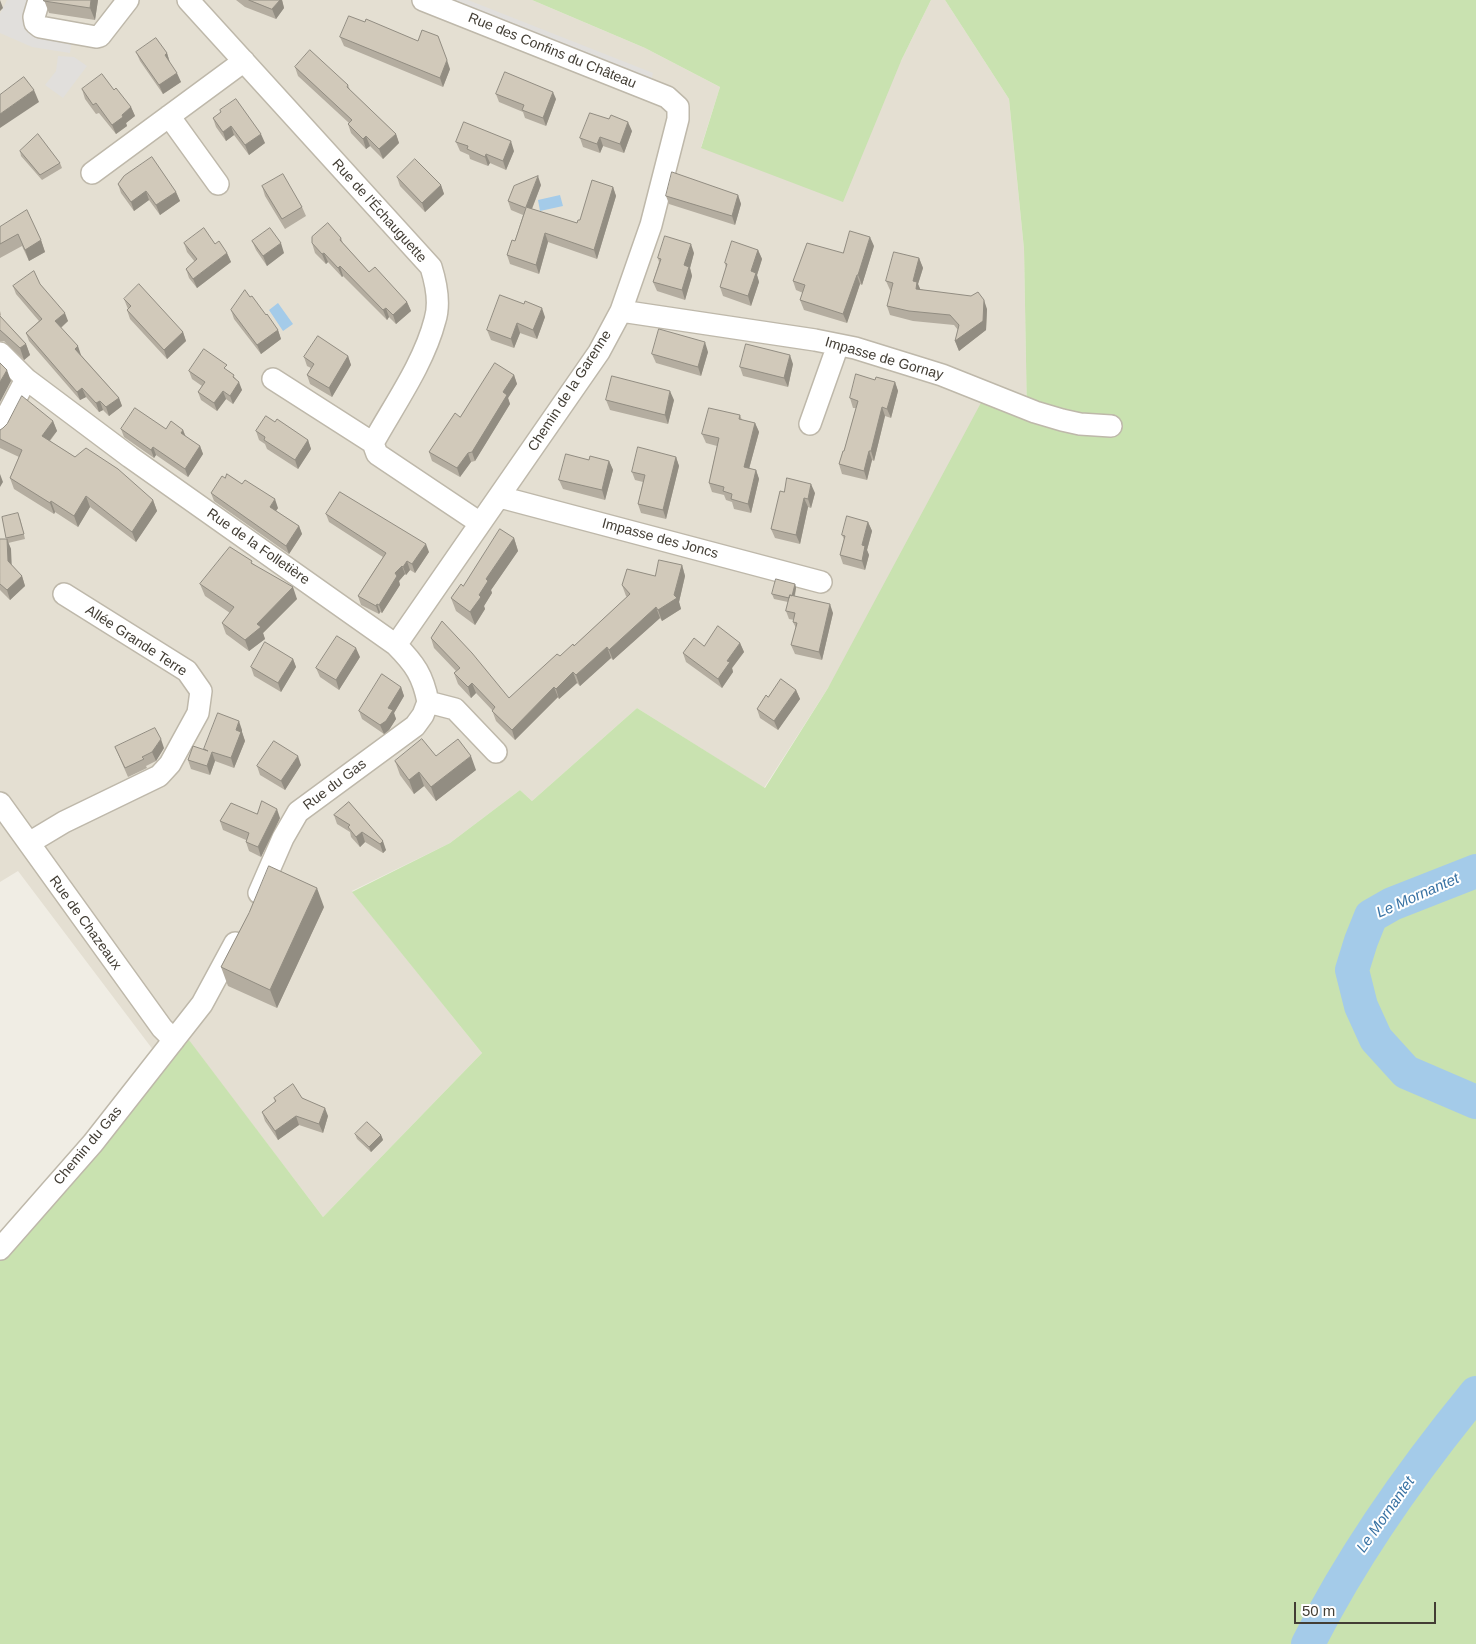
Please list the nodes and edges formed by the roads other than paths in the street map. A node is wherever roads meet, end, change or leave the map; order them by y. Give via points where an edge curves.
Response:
1 (39, 0) edge
2 (128, 0) edge
3 (188, 0) edge
4 (423, 0) edge
5 (244, 61) junction
6 (678, 107) joint
7 (169, 116) junction
8 (92, 173) dead end
9 (218, 184) dead end
10 (621, 311) junction
11 (838, 345) junction
12 (0, 352) edge
13 (26, 379) junction
14 (273, 379) dead end
15 (810, 424) dead end
16 (1111, 426) dead end
17 (0, 429) edge
18 (373, 443) junction
19 (500, 497) junction
20 (480, 523) junction
21 (821, 582) dead end
22 (64, 594) dead end
23 (396, 645) junction
24 (428, 702) junction
25 (496, 752) dead end
26 (0, 803) edge
27 (29, 843) junction
28 (174, 1040) junction
29 (0, 1249) edge

1 - 2 street via 35,24 96,37
3 - 5 street, Rue de l'Échauguette
4 - 6 street, Rue des Confins du Château via 668,97
5 - 7 street
5 - 18 street, Rue de l'Échauguette via 431,268 436,284 436,318 426,346
6 - 10 street, Chemin de la Garenne via 678,119 651,225
7 - 8 street
7 - 9 street
10 - 11 street, Impasse de Gornay
10 - 19 street, Chemin de la Garenne via 599,352
11 - 15 street
11 - 16 street, Impasse de Gornay via 942,375 1035,412 1080,424
12 - 13 street, Rue de la Folletière
13 - 17 street
13 - 23 street, Rue de la Folletière via 130,457
14 - 18 street
18 - 20 street via 377,454
19 - 20 street, Chemin de la Garenne
19 - 21 street, Impasse des Joncs
20 - 23 street, Chemin de la Garenne
22 - 27 street, Allée Grande Terre via 187,671 201,691 198,713 170,764 159,776 64,822
23 - 24 street, Rue de la Folletière via 419,671
24 - 25 street via 455,709
24 - 28 street, Rue du Gas via 414,726 298,812 202,1004
26 - 27 street, Rue de Chazeaux
27 - 28 street, Rue de Chazeaux via 162,1028
28 - 29 street, Chemin du Gas via 93,1143

